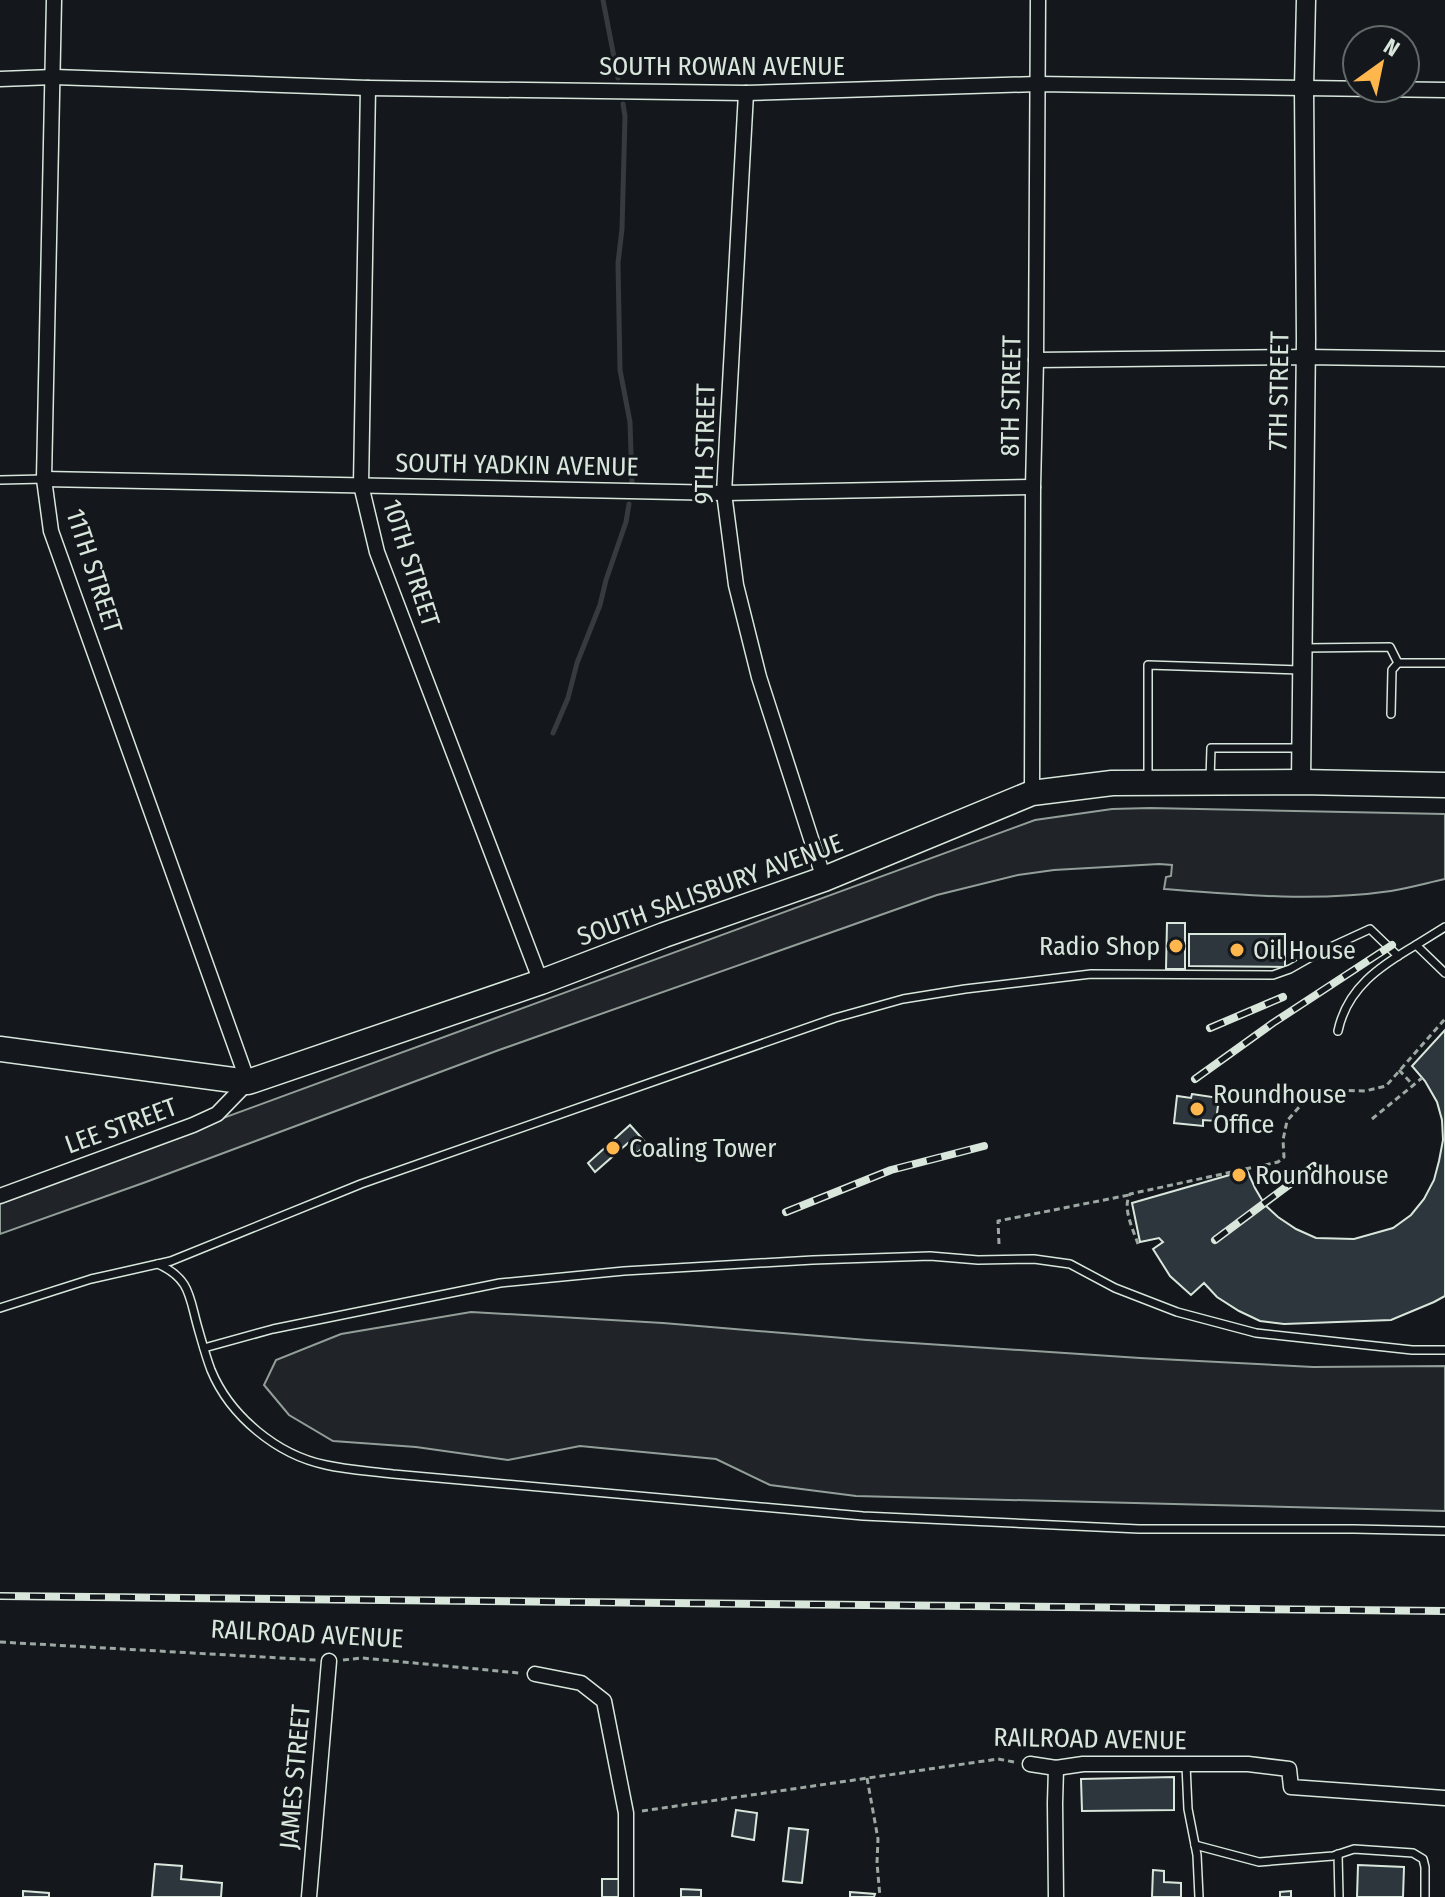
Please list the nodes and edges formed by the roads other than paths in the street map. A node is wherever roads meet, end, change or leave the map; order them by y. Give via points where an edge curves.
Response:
1 (54, 0) edge
2 (1038, 0) edge
3 (1306, 0) edge
4 (54, 77) junction
5 (0, 79) edge
6 (1037, 84) junction
7 (368, 88) junction
8 (1304, 88) junction
9 (1445, 90) edge
10 (746, 93) junction
11 (1305, 357) junction
12 (1445, 359) edge
13 (1036, 360) junction
14 (44, 479) junction
15 (0, 480) edge
16 (361, 485) junction
17 (1033, 487) junction
18 (724, 493) junction
19 (1302, 648) junction
20 (1398, 663) junction
21 (1445, 663) edge
22 (1302, 670) junction
23 (1391, 714) dead end
24 (1301, 748) junction
25 (1210, 782) junction
26 (1301, 782) junction
27 (1148, 783) junction
28 (1445, 785) edge
29 (1032, 793) junction
30 (824, 879) junction
31 (1445, 927) edge
32 (1416, 945) junction
33 (1398, 956) junction
34 (1445, 973) edge
35 (541, 982) junction
36 (1338, 1031) dead end
37 (0, 1049) edge
38 (248, 1082) junction
39 (0, 1196) edge
40 (158, 1264) junction
41 (0, 1308) edge
42 (204, 1348) junction
43 (1445, 1350) edge
44 (1445, 1531) edge
45 (329, 1661) road end
46 (535, 1674) road end
47 (1030, 1764) road end
48 (1186, 1765) junction
49 (1056, 1768) junction
50 (1445, 1798) edge
51 (1195, 1845) junction
52 (1338, 1854) junction
53 (309, 1897) edge
54 (626, 1897) edge
55 (1056, 1897) edge
56 (1199, 1897) edge
57 (1339, 1897) edge
58 (1425, 1897) edge

1 - 4 street, 11TH STREET
2 - 6 street, 8TH STREET
3 - 8 street, 7TH STREET
4 - 5 street, SOUTH ROWAN AVENUE
4 - 7 street, SOUTH ROWAN AVENUE
4 - 14 street, 11TH STREET
6 - 8 street, SOUTH ROWAN AVENUE
6 - 10 street, SOUTH ROWAN AVENUE
6 - 13 street, 8TH STREET
7 - 10 street, SOUTH ROWAN AVENUE
7 - 16 street, 10TH STREET
8 - 9 street, SOUTH ROWAN AVENUE
8 - 11 street, 7TH STREET
10 - 18 street, 9TH STREET
11 - 12 street
11 - 13 street
11 - 19 street, 7TH STREET
13 - 17 street, 8TH STREET
14 - 15 lane, SOUTH YADKIN AVENUE
14 - 16 street, SOUTH YADKIN AVENUE
14 - 38 street, 11TH STREET via 51,531
16 - 18 street, SOUTH YADKIN AVENUE
16 - 35 street, 10TH STREET via 377,552
17 - 18 street, SOUTH YADKIN AVENUE
17 - 29 street, 8TH STREET
18 - 30 street, 9TH STREET via 736,585 759,677
19 - 20 lane via 1390,647
19 - 22 street, 7TH STREET
20 - 21 lane
20 - 23 lane via 1392,670
22 - 24 street, 7TH STREET
22 - 27 lane via 1148,665
24 - 25 lane via 1211,748
24 - 26 street, 7TH STREET
25 - 26 main road, SOUTH SALISBURY AVENUE
25 - 27 main road, SOUTH SALISBURY AVENUE
26 - 28 main road, SOUTH SALISBURY AVENUE
27 - 29 main road, SOUTH SALISBURY AVENUE
29 - 30 main road, SOUTH SALISBURY AVENUE
30 - 35 main road, SOUTH SALISBURY AVENUE
31 - 32 lane
32 - 33 lane
32 - 34 lane
33 - 36 lane via 1349,1000
33 - 40 lane via 1370,929 1273,975 1091,974 903,999 820,1023 361,1184
35 - 38 main road, SOUTH SALISBURY AVENUE
37 - 38 main road, SOUTH SALISBURY AVENUE
38 - 39 street, LEE STREET via 217,1114
40 - 41 lane
40 - 42 lane via 183,1281
42 - 43 lane via 500,1283 624,1271 930,1256 1070,1264 1177,1312 1256,1333
42 - 44 lane via 221,1391 243,1418 293,1454 324,1465 863,1516 1139,1529
45 - 53 street, JAMES STREET
46 - 54 street via 581,1683 604,1701 626,1813
47 - 49 street, RAILROAD AVENUE
48 - 49 street, RAILROAD AVENUE
48 - 50 street, RAILROAD AVENUE via 1289,1769 1291,1787
48 - 51 lane
49 - 55 street
51 - 52 lane via 1259,1862
51 - 56 lane
52 - 57 lane
52 - 58 lane via 1354,1849 1420,1856

